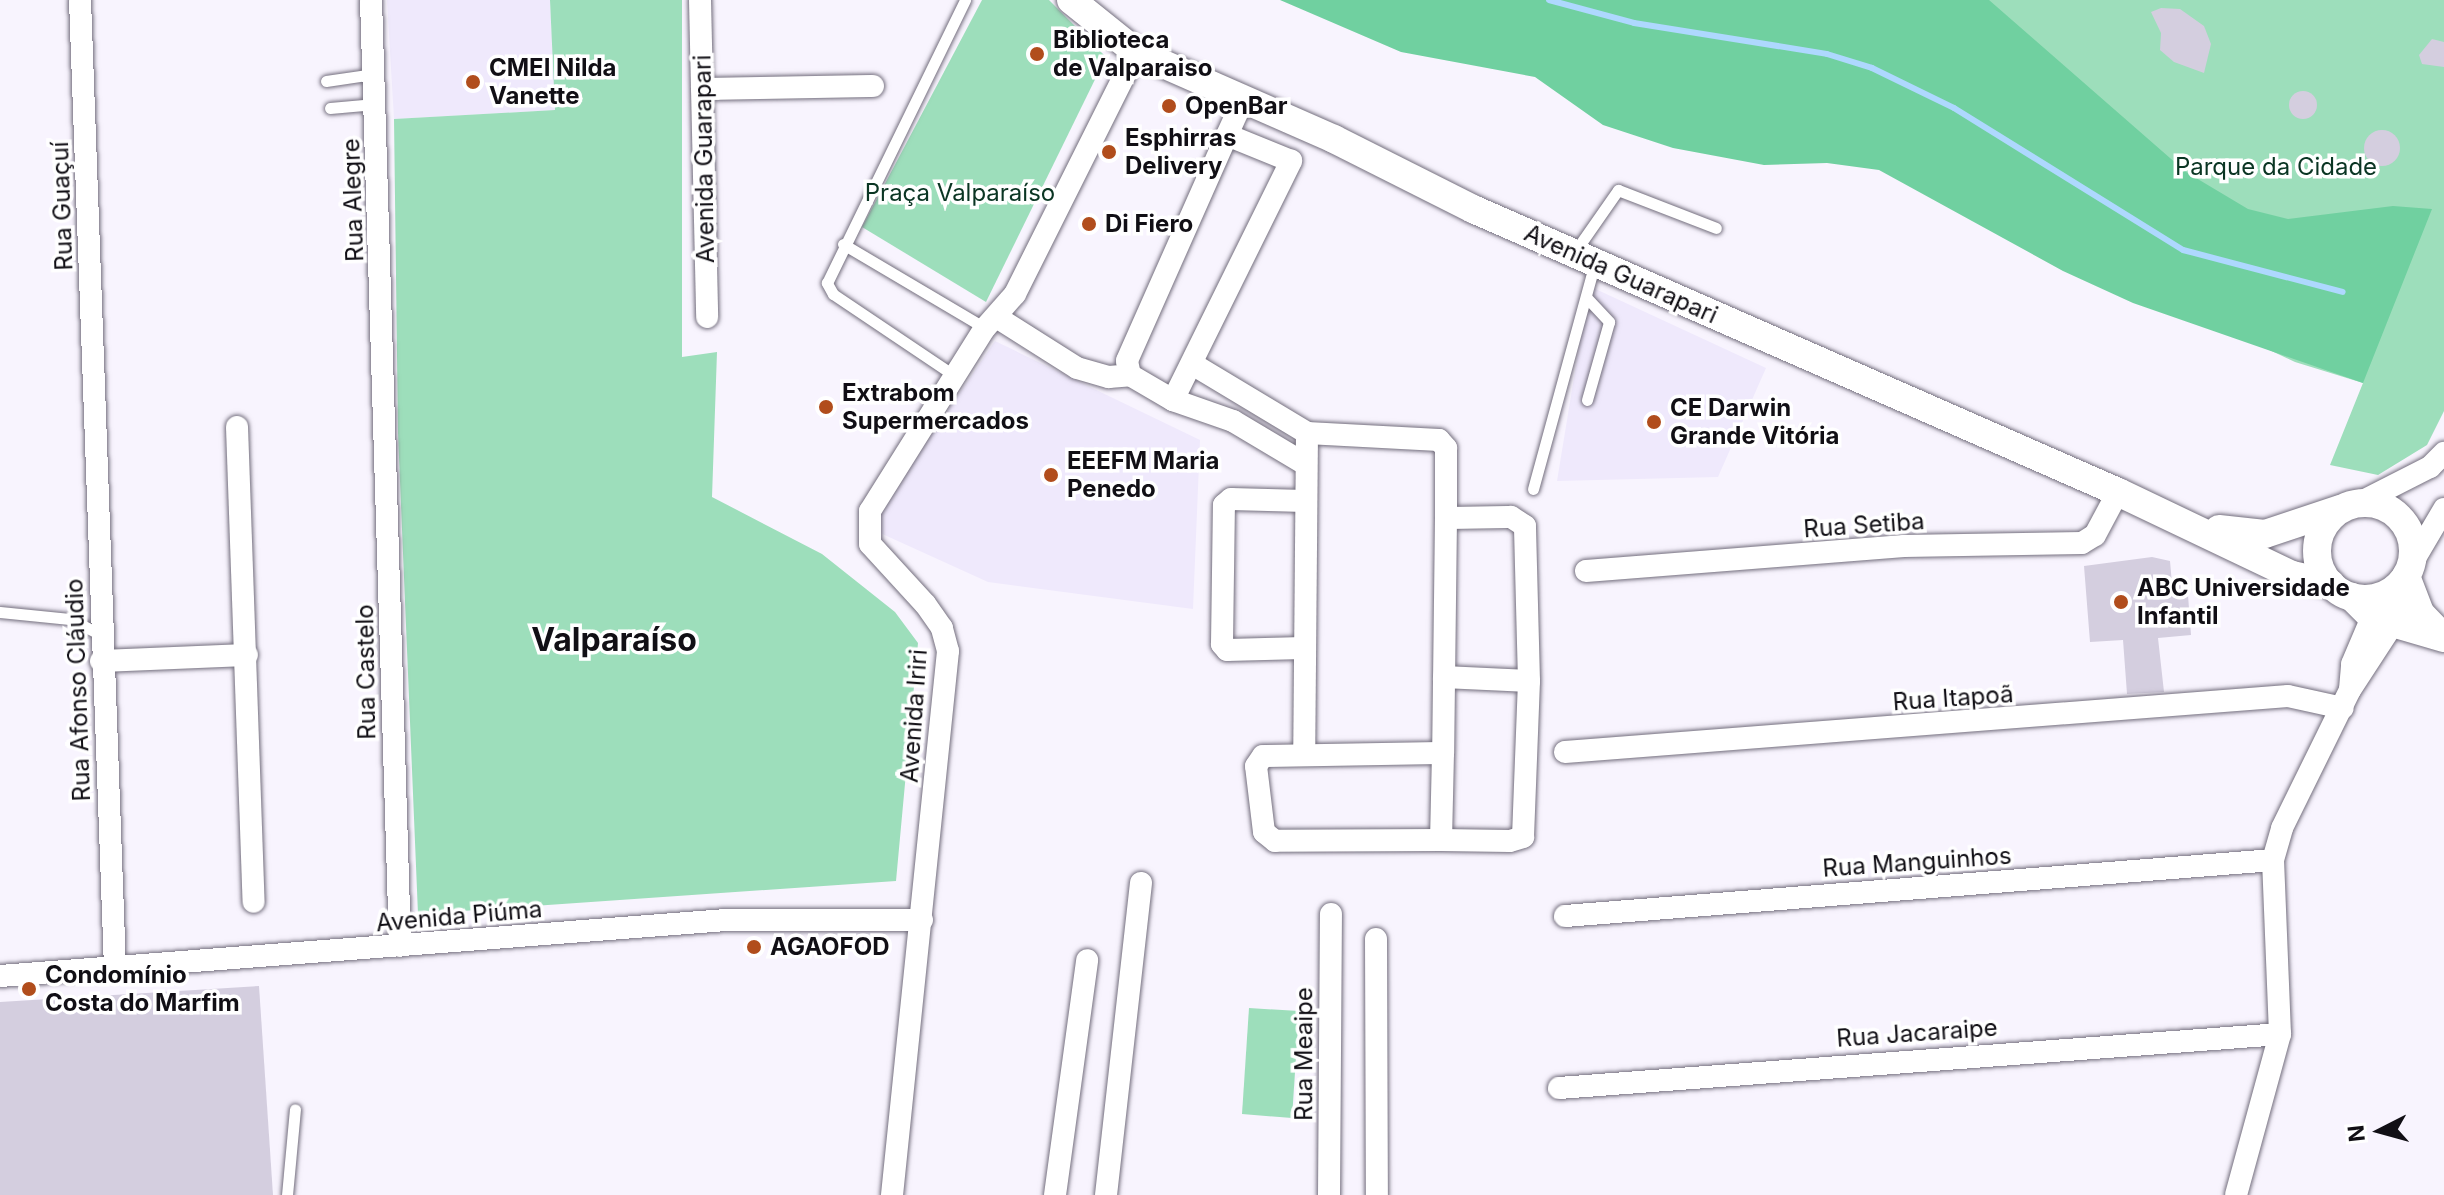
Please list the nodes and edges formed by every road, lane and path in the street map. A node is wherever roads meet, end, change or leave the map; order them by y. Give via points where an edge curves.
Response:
1 (80, 0) edge
2 (371, 0) edge
3 (700, 0) edge
4 (965, 0) edge
5 (1071, 0) edge
6 (1136, 52) junction
7 (374, 74) junction
8 (326, 81) dead end
9 (873, 86) dead end
10 (702, 89) junction
11 (1244, 98) junction
12 (375, 104) junction
13 (330, 108) dead end
14 (1305, 127) junction
15 (1227, 135) junction
16 (1291, 161) junction
17 (1716, 228) dead end
18 (843, 244) junction
19 (1584, 258) junction
20 (1586, 297) junction
21 (707, 317) dead end
22 (992, 323) junction
23 (1194, 365) junction
24 (1130, 375) junction
25 (955, 376) junction
26 (386, 397) joint
27 (1173, 400) junction
28 (1587, 400) dead end
29 (97, 409) joint
30 (237, 427) dead end
31 (1307, 433) junction
32 (2444, 453) edge
33 (1305, 464) junction
34 (1533, 489) dead end
35 (2118, 492) junction
36 (1305, 501) junction
37 (2353, 505) junction
38 (2444, 509) edge
39 (1446, 518) junction
40 (2186, 523) junction
41 (1586, 571) dead end
42 (2405, 576) junction
43 (2362, 605) junction
44 (0, 612) edge
45 (101, 635) junction
46 (1303, 648) junction
47 (247, 655) junction
48 (101, 661) junction
49 (1444, 677) junction
50 (1529, 681) junction
51 (2347, 699) junction
52 (1304, 752) junction
53 (1565, 752) dead end
54 (1443, 753) junction
55 (1441, 840) junction
56 (2273, 860) junction
57 (1141, 883) dead end
58 (254, 902) dead end
59 (1331, 914) dead end
60 (1565, 916) dead end
61 (922, 920) junction
62 (1376, 939) dead end
63 (400, 946) junction
64 (1087, 960) dead end
65 (115, 968) junction
66 (0, 976) edge
67 (2280, 1034) junction
68 (1559, 1088) dead end
69 (295, 1109) dead end
70 (287, 1195) edge
71 (892, 1195) edge
72 (1055, 1195) edge
73 (1106, 1195) edge
74 (1329, 1195) edge
75 (1377, 1195) edge
76 (2236, 1195) edge

1 - 29 street, Rua Guaçuí
2 - 7 street, Rua Alegre
3 - 10 street, Avenida Guarapari
4 - 18 lane
5 - 6 street, Avenida Guarapari
6 - 11 street, Avenida Guarapari
6 - 22 street, Avenida Iriri via 1015,294
7 - 8 lane
7 - 12 street, Rua Alegre
9 - 10 street
10 - 21 street, Avenida Guarapari
11 - 14 street, Avenida Guarapari
11 - 15 street
12 - 13 lane
12 - 26 street, Rua Alegre
14 - 16 street
14 - 19 street, Avenida Guarapari
15 - 16 street
15 - 24 street via 1127,361
16 - 23 street
17 - 19 lane via 1618,190
18 - 22 lane
18 - 25 lane via 829,271 829,289
19 - 20 lane
19 - 35 street, Avenida Guarapari
20 - 28 lane via 1609,322
20 - 34 lane
22 - 24 street via 1077,368 1109,377
22 - 25 street, Avenida Iriri
23 - 27 street
23 - 31 street
24 - 27 street
25 - 61 street, Avenida Iriri via 878,493 867,527 870,544 942,628 948,651
26 - 63 street, Rua Castelo
27 - 33 street via 1233,421
29 - 45 street, Rua Afonso Cláudio
30 - 47 street
31 - 33 street
31 - 39 street via 1443,442
32 - 37 street via 2420,472
33 - 36 street
35 - 40 street, Avenida Guarapari
35 - 41 street, Rua Setiba via 2095,535 2082,543 1904,546
36 - 46 street
36 - 46 street via 1231,499 1224,505 1222,644 1227,650
37 - 40 street, Avenida Guarapari via 2265,534
37 - 42 street via 2386,507 2397,515 2411,538
37 - 43 street via 2325,525 2318,545 2320,566
38 - 42 street
39 - 49 street
39 - 50 street via 1511,517 1525,526
40 - 43 street, Avenida Guarapari
42 - 43 street
42 - 43 street
42 - 43 street, Avenida Guarapari via 2420,613 2444,638
43 - 51 street
44 - 45 lane via 70,619
45 - 48 street, Rua Afonso Cláudio
46 - 52 street
47 - 48 street
47 - 58 street
48 - 65 street, Rua Afonso Cláudio
49 - 50 street
49 - 54 street
50 - 55 street via 1523,837
51 - 53 street, Rua Itapoã via 2288,696
51 - 56 street via 2282,828
52 - 54 street
52 - 55 street via 1258,760 1267,837
54 - 55 street
56 - 60 street, Rua Manguinhos
56 - 67 street
57 - 73 street
59 - 74 street, Rua Meaipe
61 - 63 street, Avenida Piúma via 726,920
61 - 71 street, Avenida Iriri
62 - 75 street
63 - 65 street, Avenida Piúma
64 - 72 street
65 - 66 street, Avenida Piúma
67 - 68 street, Rua Jacaraipe
67 - 76 street
69 - 70 lane

